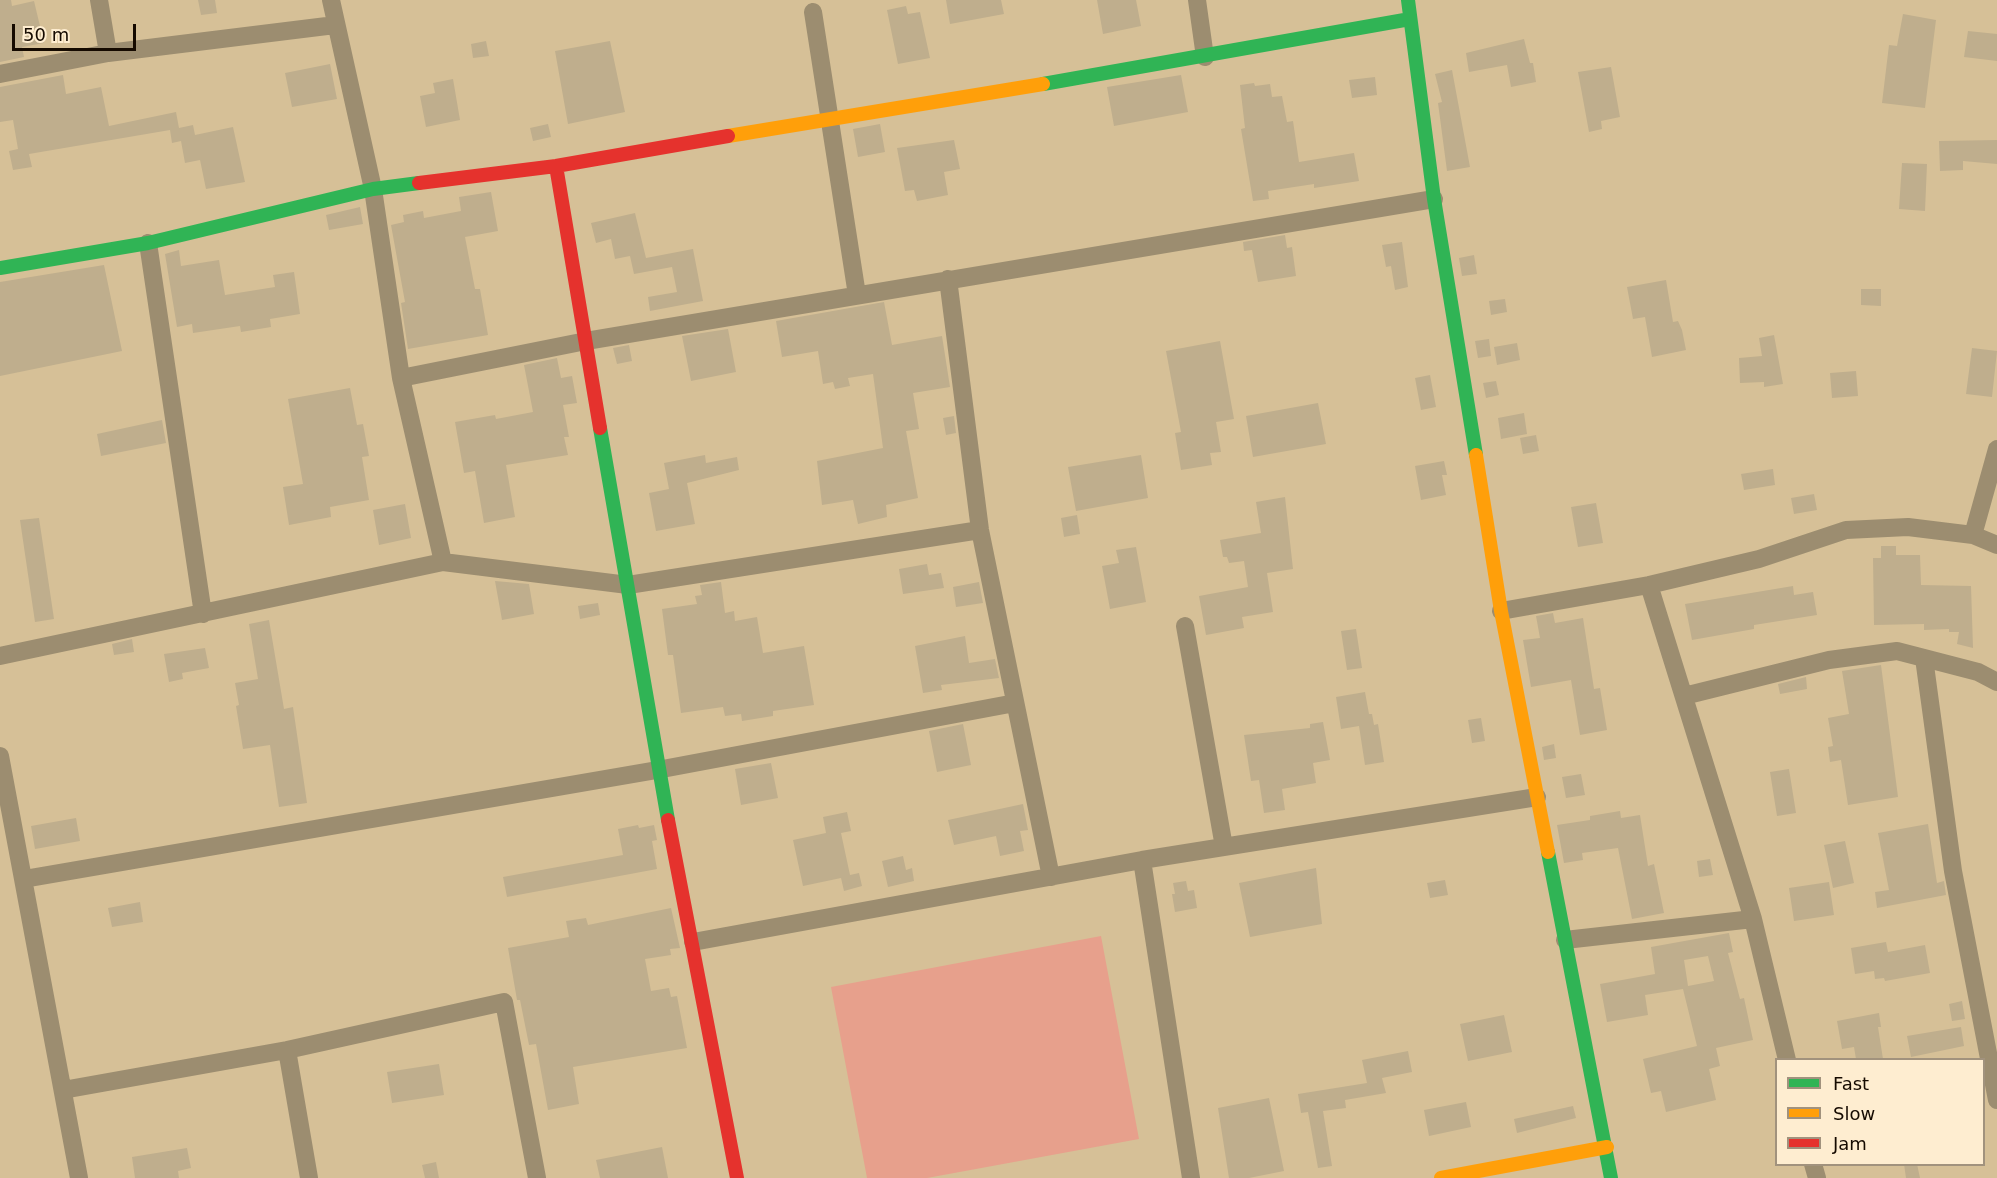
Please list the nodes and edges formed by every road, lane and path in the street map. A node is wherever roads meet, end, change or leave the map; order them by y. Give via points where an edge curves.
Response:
1 (99, 0) edge
2 (331, 0) edge
3 (1197, 0) edge
4 (1408, 0) edge
5 (813, 12) dead end
6 (1410, 19) junction
7 (335, 25) junction
8 (108, 53) junction
9 (1205, 57) junction
10 (0, 74) edge
11 (831, 118) junction
12 (556, 166) junction
13 (373, 189) junction
14 (1434, 199) junction
15 (148, 243) junction
16 (0, 268) edge
17 (948, 279) junction
18 (856, 295) junction
19 (586, 341) junction
20 (401, 378) junction
21 (1997, 448) edge
22 (981, 530) junction
23 (1973, 535) junction
24 (1997, 545) edge
25 (443, 562) junction
26 (628, 585) junction
27 (1649, 585) junction
28 (1501, 611) junction
29 (203, 614) junction
30 (1185, 626) dead end
31 (0, 656) edge
32 (1924, 658) junction
33 (1997, 682) edge
34 (1684, 696) junction
35 (1015, 703) junction
36 (0, 756) edge
37 (657, 770) junction
38 (1537, 797) junction
39 (1224, 847) junction
40 (1143, 860) junction
41 (1051, 877) junction
42 (24, 879) junction
43 (1753, 919) junction
44 (1565, 940) junction
45 (693, 942) junction
46 (287, 1050) junction
47 (1788, 1058) edge
48 (63, 1090) junction
49 (1997, 1100) edge
50 (1607, 1147) junction
51 (80, 1178) edge
52 (309, 1178) edge
53 (537, 1178) edge
54 (737, 1178) edge
55 (1191, 1178) edge
56 (1441, 1178) edge
57 (1611, 1178) edge

1 - 8 street
2 - 7 street
3 - 9 street
4 - 6 street
5 - 11 street
6 - 9 street
6 - 14 street
7 - 8 street
7 - 13 street
8 - 10 street
9 - 11 street
11 - 12 street
11 - 18 street
12 - 13 street
12 - 19 street
13 - 15 street
13 - 20 street
14 - 17 street
14 - 28 street
15 - 16 street
15 - 29 street
17 - 18 street
17 - 22 street
18 - 19 street
19 - 20 street
19 - 26 street
20 - 25 street
21 - 23 street
22 - 26 street
22 - 35 street
23 - 24 street
23 - 27 street via 1908,527 1846,530 1759,559
25 - 26 street
25 - 29 street
26 - 37 street
27 - 28 street
27 - 34 street
28 - 38 street
29 - 31 street
30 - 39 street
32 - 33 street via 1978,672
32 - 34 street via 1897,651 1829,660
32 - 49 street via 1953,871
34 - 43 street
35 - 37 street
35 - 41 street
36 - 42 street
37 - 42 street
37 - 45 street
38 - 39 street
38 - 44 street
39 - 40 street
40 - 41 street
40 - 55 street
41 - 45 street
42 - 48 street
43 - 44 street
43 - 47 street
44 - 50 street
45 - 54 street
46 - 48 street
46 - 52 street
46 - 53 street via 504,1002
48 - 51 street
50 - 56 street
50 - 57 street

